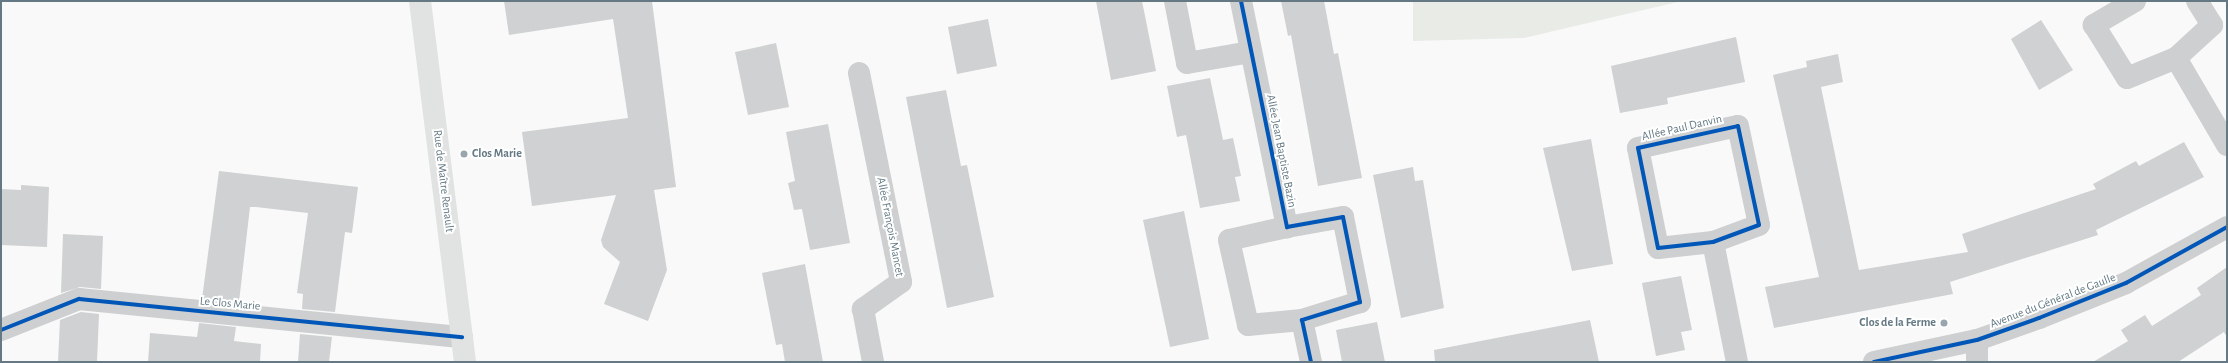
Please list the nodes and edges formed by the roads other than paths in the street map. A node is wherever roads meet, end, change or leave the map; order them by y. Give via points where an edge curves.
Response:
1 (420, 1) edge
2 (1175, 1) edge
3 (1241, 1) edge
4 (2135, 1) edge
5 (2197, 1) edge
6 (1251, 52) junction
7 (2176, 58) junction
8 (859, 74) dead end
9 (2227, 145) edge
10 (1287, 227) junction
11 (2227, 227) edge
12 (1713, 242) junction
13 (1302, 320) junction
14 (1, 330) edge
15 (462, 337) junction
16 (1977, 340) junction
17 (465, 362) edge
18 (873, 362) edge
19 (1311, 362) edge
20 (1737, 362) edge
21 (1874, 362) edge
22 (1977, 362) edge

1 - 15 street, Rue de Maître Renault
2 - 6 street via 1187,63
3 - 6 street, Allée Jean Baptiste Bazin
4 - 7 street via 2094,25 2127,78
5 - 7 street via 2212,25
6 - 10 street, Allée Jean Baptiste Bazin
7 - 9 street
8 - 18 street, Allée François Mancet via 901,282 863,309
10 - 13 street via 1229,240 1248,325
10 - 13 street via 1343,217 1360,302
11 - 16 street, Avenue du Général de Gaulle via 2126,283
12 - 12 street, Allée Paul Danvin via 1759,224 1738,126 1638,148 1658,248
12 - 20 street
13 - 19 street
14 - 15 street, Le Clos Marie via 79,299
15 - 17 street, Rue de Maître Renault
16 - 21 street, Avenue du Général de Gaulle
16 - 22 street

